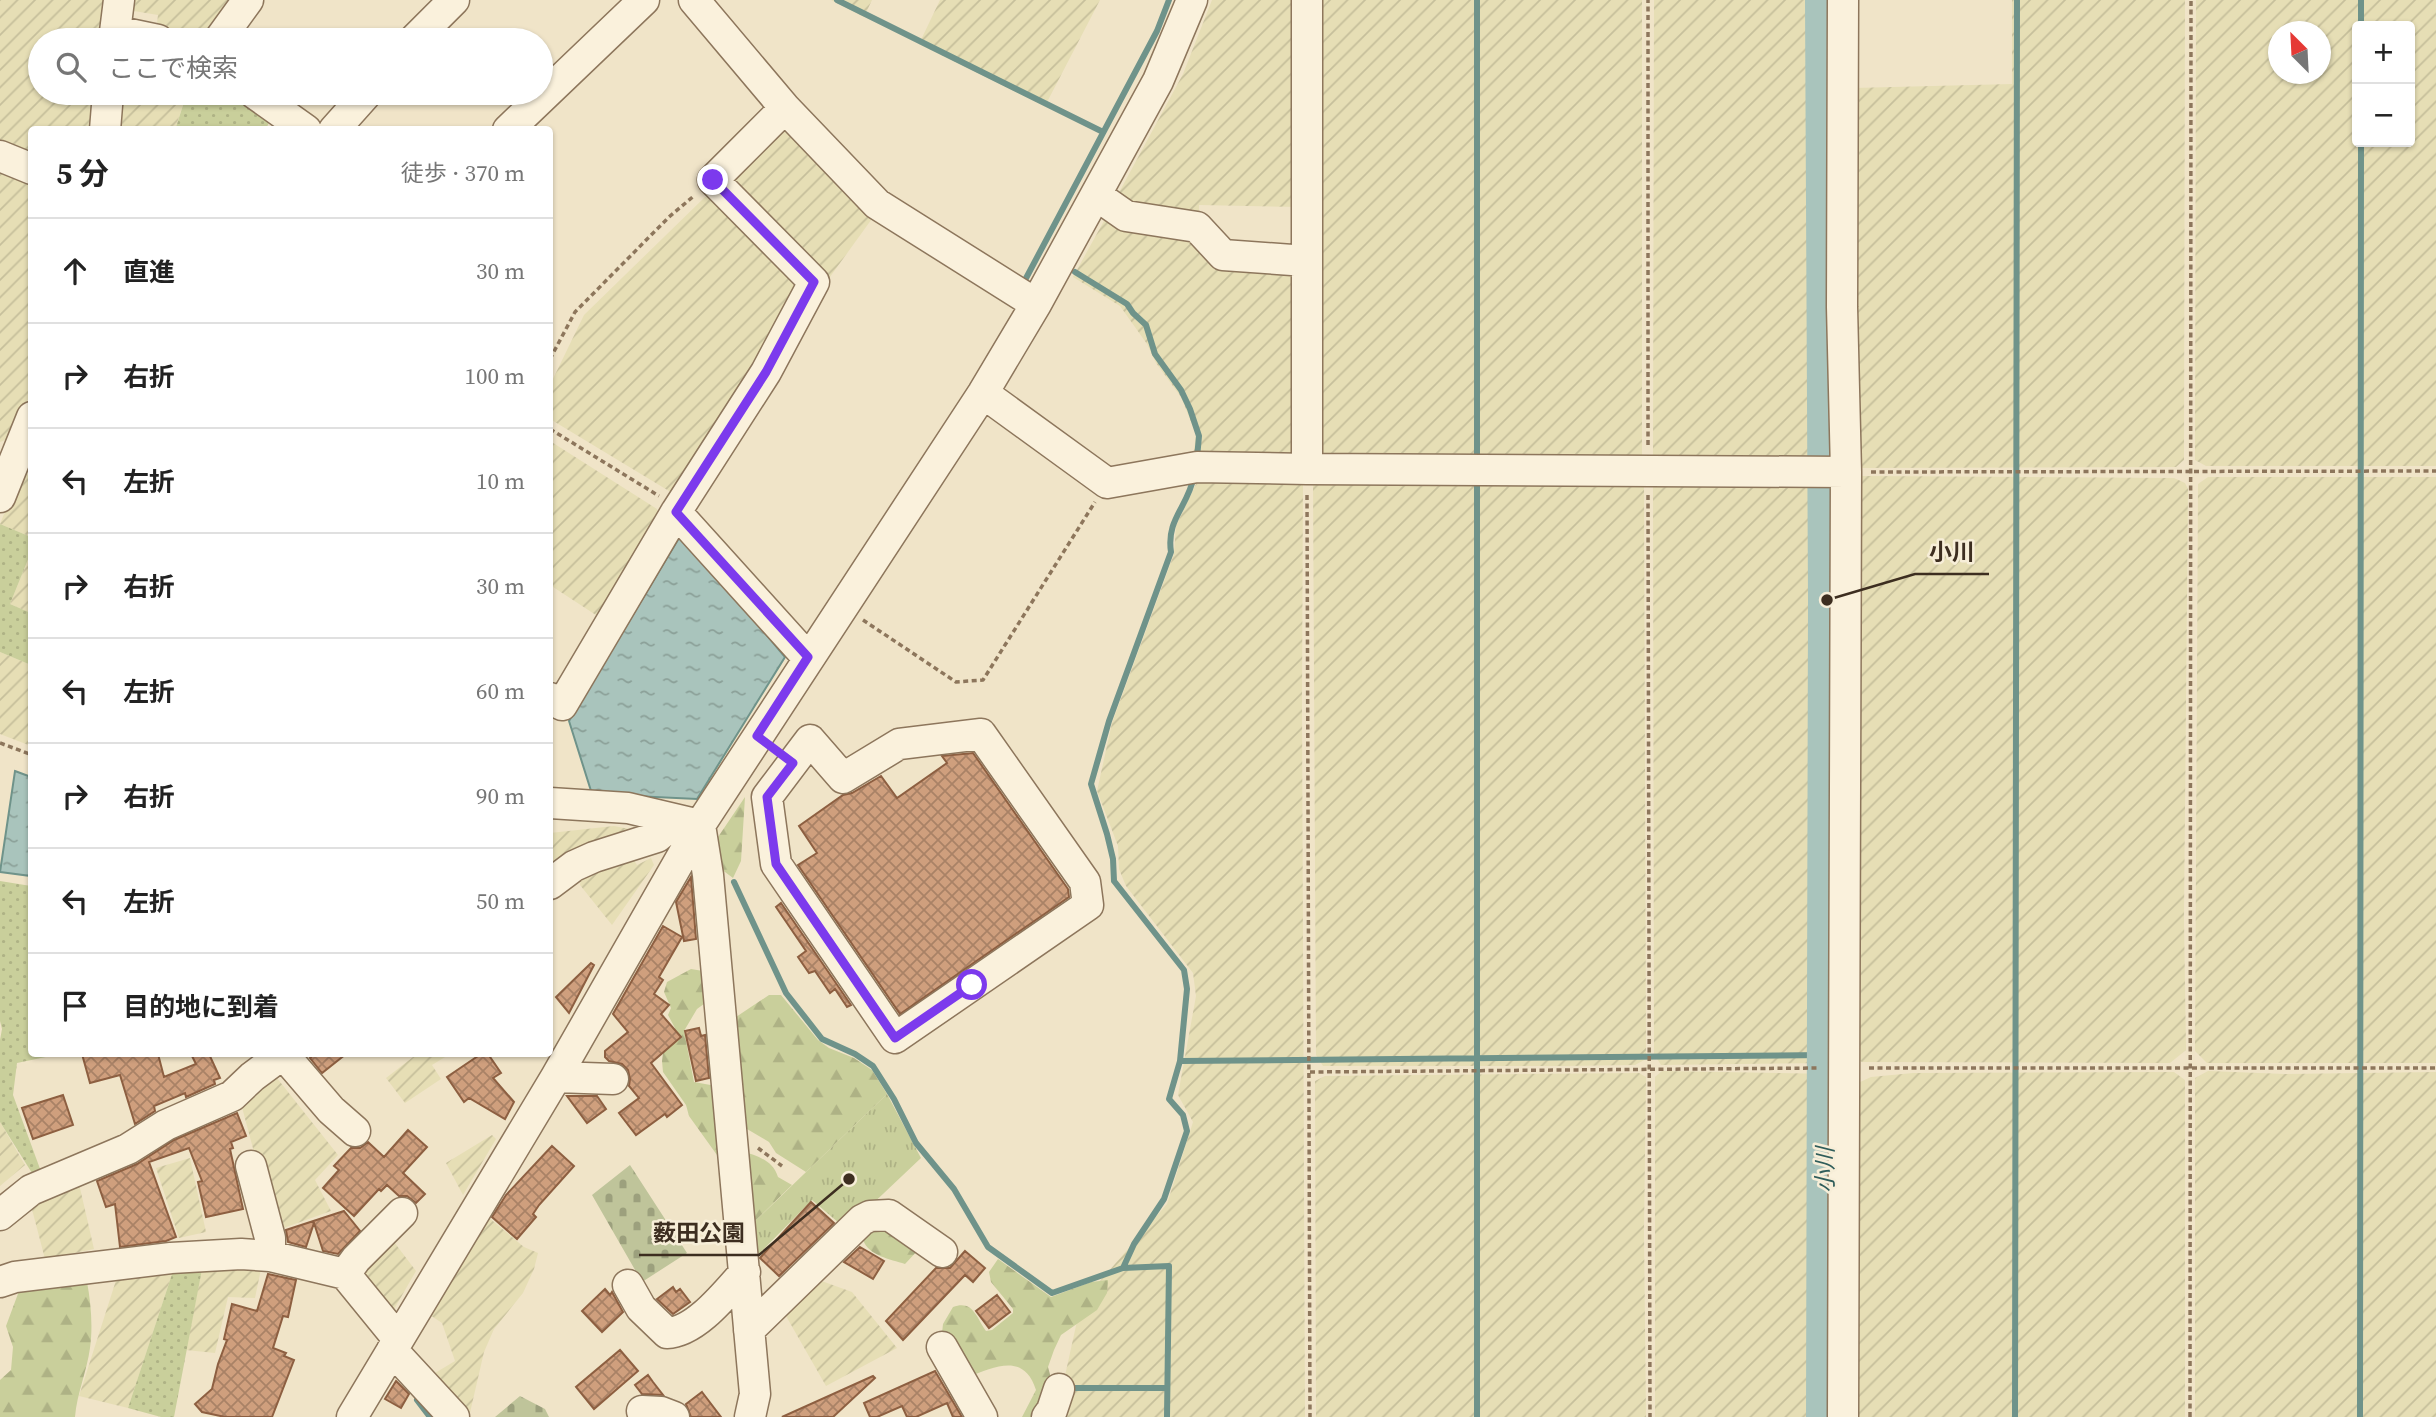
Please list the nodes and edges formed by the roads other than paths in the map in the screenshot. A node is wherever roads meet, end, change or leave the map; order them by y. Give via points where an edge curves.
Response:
1 (119, 0) edge
2 (248, 0) edge
3 (454, 0) edge
4 (644, 0) edge
5 (694, 0) edge
6 (1192, 0) edge
7 (1307, 0) edge
8 (1843, 0) edge
9 (115, 28) edge
10 (228, 28) edge
11 (426, 28) edge
12 (553, 87) edge
13 (107, 105) edge
14 (271, 105) edge
15 (356, 105) edge
16 (534, 105) edge
17 (785, 108) junction
18 (105, 126) edge
19 (300, 126) edge
20 (338, 126) edge
21 (512, 126) edge
22 (0, 156) edge
23 (28, 167) edge
24 (1096, 195) junction
25 (1306, 261) junction
26 (1036, 304) junction
27 (983, 394) junction
28 (28, 427) edge
29 (15, 459) edge
30 (1307, 469) junction
31 (1846, 471) junction
32 (0, 497) edge
33 (676, 512) junction
34 (808, 657) junction
35 (553, 700) edge
36 (757, 736) junction
37 (793, 763) junction
38 (553, 803) edge
39 (689, 822) junction
40 (553, 882) edge
41 (279, 1057) edge
42 (286, 1057) edge
43 (556, 1077) junction
44 (613, 1079) dead end
45 (355, 1131) dead end
46 (251, 1166) dead end
47 (402, 1213) dead end
48 (0, 1215) edge
49 (942, 1252) dead end
50 (270, 1256) junction
51 (745, 1272) junction
52 (345, 1275) junction
53 (0, 1282) edge
54 (628, 1284) dead end
55 (749, 1330) junction
56 (395, 1344) junction
57 (942, 1346) dead end
58 (1059, 1390) dead end
59 (642, 1411) dead end
60 (352, 1417) edge
61 (454, 1417) edge
62 (674, 1417) edge
63 (750, 1417) edge
64 (982, 1417) edge
65 (1047, 1417) edge
66 (1843, 1417) edge

1 - 9 street
2 - 10 street
3 - 11 street
4 - 12 street
5 - 17 street
6 - 24 street via 1158,81
7 - 25 street
8 - 31 street
13 - 18 street
14 - 19 street
15 - 20 street
16 - 21 street
17 - 26 street via 877,204
17 - 33 street via 713,180 814,282 766,372
22 - 23 street
24 - 25 street via 1126,216 1197,227 1223,255
24 - 26 street
25 - 30 street
26 - 27 street
27 - 30 street via 1107,483 1197,467
27 - 34 street
28 - 29 street
29 - 32 street
30 - 31 street
31 - 66 street
33 - 34 street
33 - 35 street via 562,705
34 - 36 street
36 - 37 street
36 - 39 street
37 - 37 street via 767,797 776,864 895,1038 1088,905 1085,882 981,734 899,744 843,778 810,740
38 - 39 street via 628,808
39 - 40 street via 594,857
39 - 43 street
39 - 51 street via 708,875
41 - 48 street via 232,1096 166,1125 128,1149 31,1190
42 - 45 street
43 - 44 street
43 - 56 street
46 - 50 street via 270,1238
47 - 52 street
49 - 55 street via 889,1215 870,1216
50 - 52 street
50 - 53 street via 171,1258
51 - 54 street via 705,1315 677,1333 667,1333 641,1308
51 - 55 street
52 - 56 street
55 - 63 street via 755,1394
56 - 60 street
56 - 61 street
57 - 64 street
58 - 65 street
59 - 62 street

